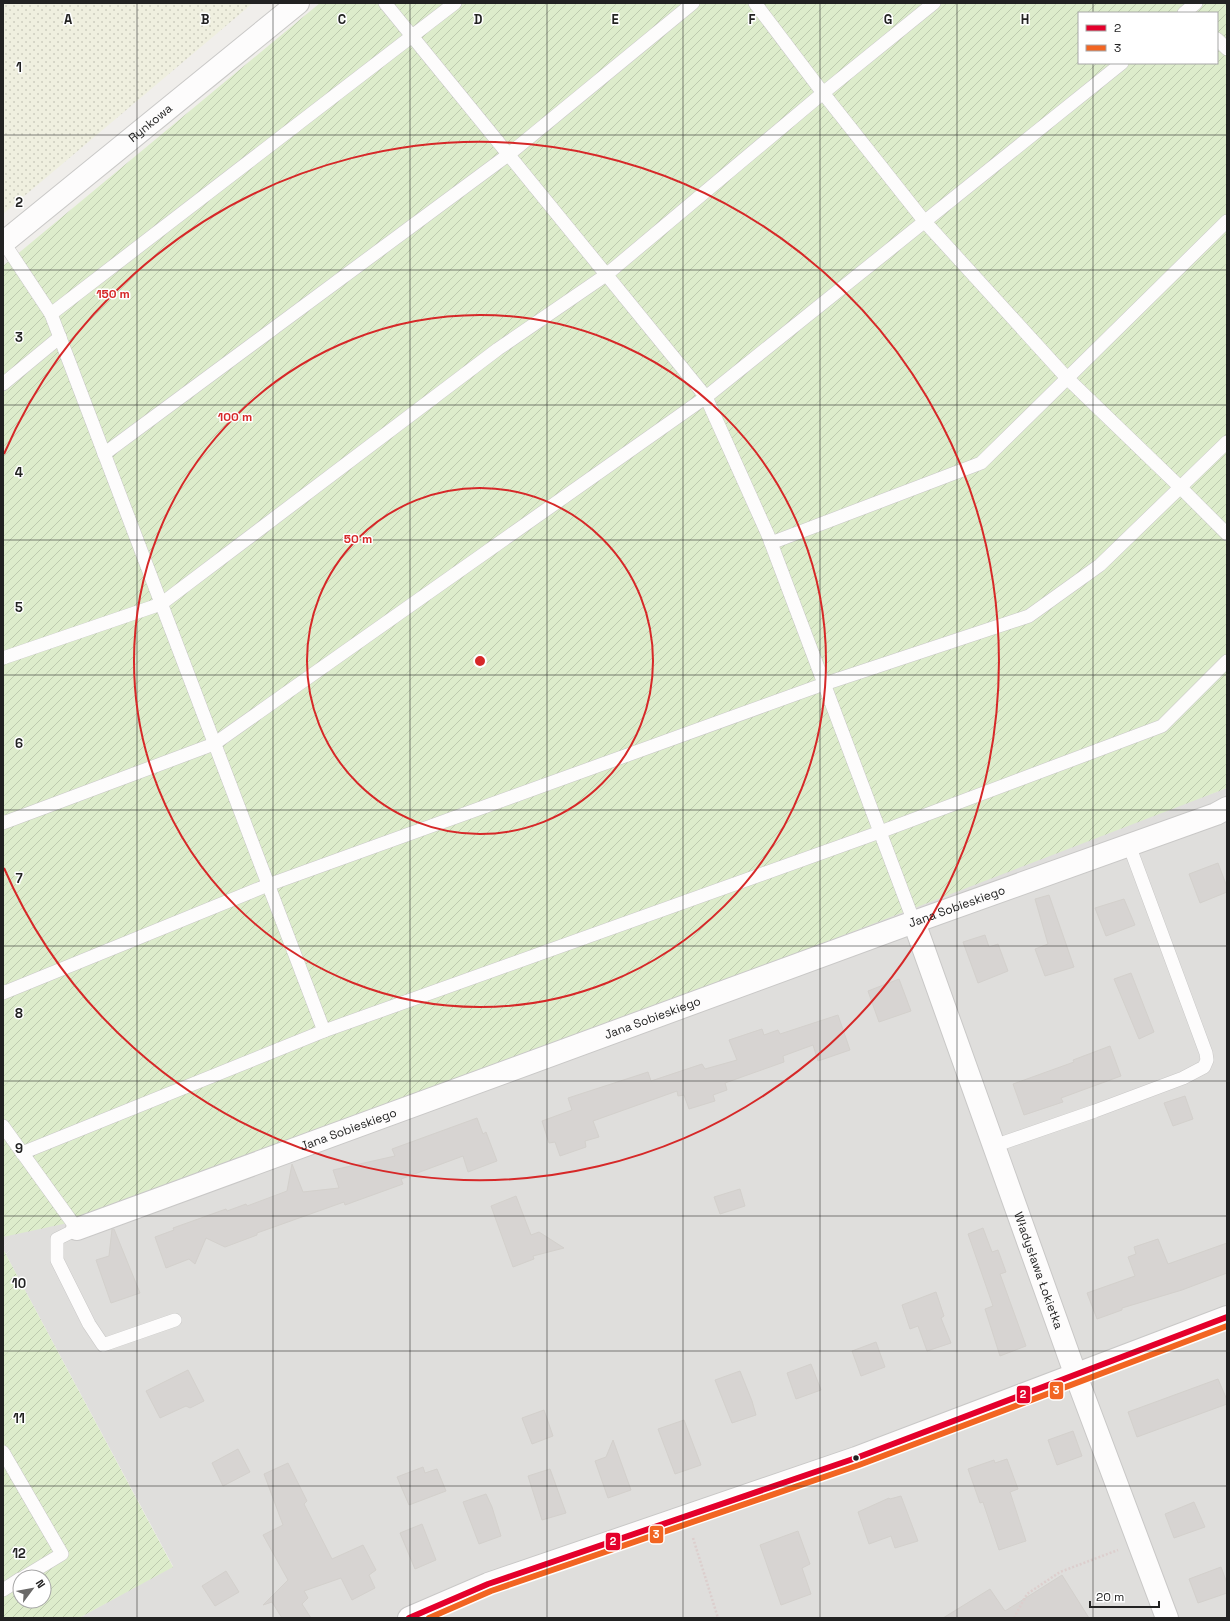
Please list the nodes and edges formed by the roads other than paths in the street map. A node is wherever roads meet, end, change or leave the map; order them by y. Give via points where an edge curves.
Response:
1 (298, 3) edge
2 (385, 3) edge
3 (455, 3) edge
4 (693, 3) edge
5 (755, 3) edge
6 (934, 3) edge
7 (412, 37) junction
8 (1218, 40) edge
9 (1227, 49) edge
10 (1121, 64) edge
11 (823, 93) junction
12 (508, 155) junction
13 (1227, 221) edge
14 (925, 222) junction
15 (3, 243) edge
16 (606, 275) junction
17 (51, 314) junction
18 (60, 337) junction
19 (1067, 378) junction
20 (3, 384) edge
21 (706, 397) junction
22 (1227, 442) edge
23 (104, 454) junction
24 (1180, 487) junction
25 (1227, 534) edge
26 (771, 542) junction
27 (161, 604) junction
28 (3, 658) edge
29 (1227, 661) edge
30 (824, 684) junction
31 (214, 744) junction
32 (1227, 808) edge
33 (3, 823) edge
34 (880, 832) junction
35 (1129, 845) junction
36 (268, 885) junction
37 (914, 922) junction
38 (3, 993) edge
39 (324, 1031) junction
40 (3, 1126) edge
41 (994, 1146) junction
42 (22, 1152) junction
43 (77, 1229) junction
44 (1227, 1317) edge
45 (175, 1320) dead end
46 (1075, 1373) junction
47 (3, 1452) edge
48 (37, 1569) edge
49 (12, 1584) edge
50 (3, 1590) edge
51 (409, 1618) edge
52 (1167, 1618) edge

1 - 15 street, Rynkowa
2 - 7 lane
3 - 7 lane
4 - 12 lane
5 - 11 lane
6 - 11 lane
7 - 12 lane
7 - 17 lane
8 - 9 lane
10 - 14 lane
11 - 14 lane
11 - 16 lane
12 - 16 lane
12 - 23 lane
13 - 19 lane
14 - 19 lane
14 - 21 lane
15 - 17 lane
16 - 21 lane
16 - 27 lane via 498,349
17 - 18 lane
18 - 20 lane
18 - 23 lane
19 - 24 lane
19 - 26 lane via 981,463
21 - 26 lane
21 - 31 lane
22 - 24 lane
23 - 27 lane
24 - 25 lane
24 - 30 lane via 1100,565 1029,616
26 - 30 lane
27 - 28 lane
27 - 31 lane
29 - 34 lane via 1162,726
30 - 34 lane
30 - 36 lane
31 - 33 lane
31 - 36 lane
32 - 35 street, Jana Sobieskiego
34 - 37 lane
34 - 39 lane
35 - 37 street, Jana Sobieskiego
35 - 41 lane via 1206,1052 1207,1060 1204,1067 1183,1078
36 - 38 lane
36 - 39 lane
37 - 41 street, Władysława Łokietka
37 - 43 street, Jana Sobieskiego
39 - 42 lane
40 - 42 lane
41 - 46 street, Władysława Łokietka
42 - 43 lane
43 - 45 lane via 57,1239 57,1260 89,1324 103,1345
44 - 46 street
46 - 51 street via 856,1458 488,1584
46 - 52 street, Władysława Łokietka
47 - 48 lane via 62,1554
49 - 50 lane

